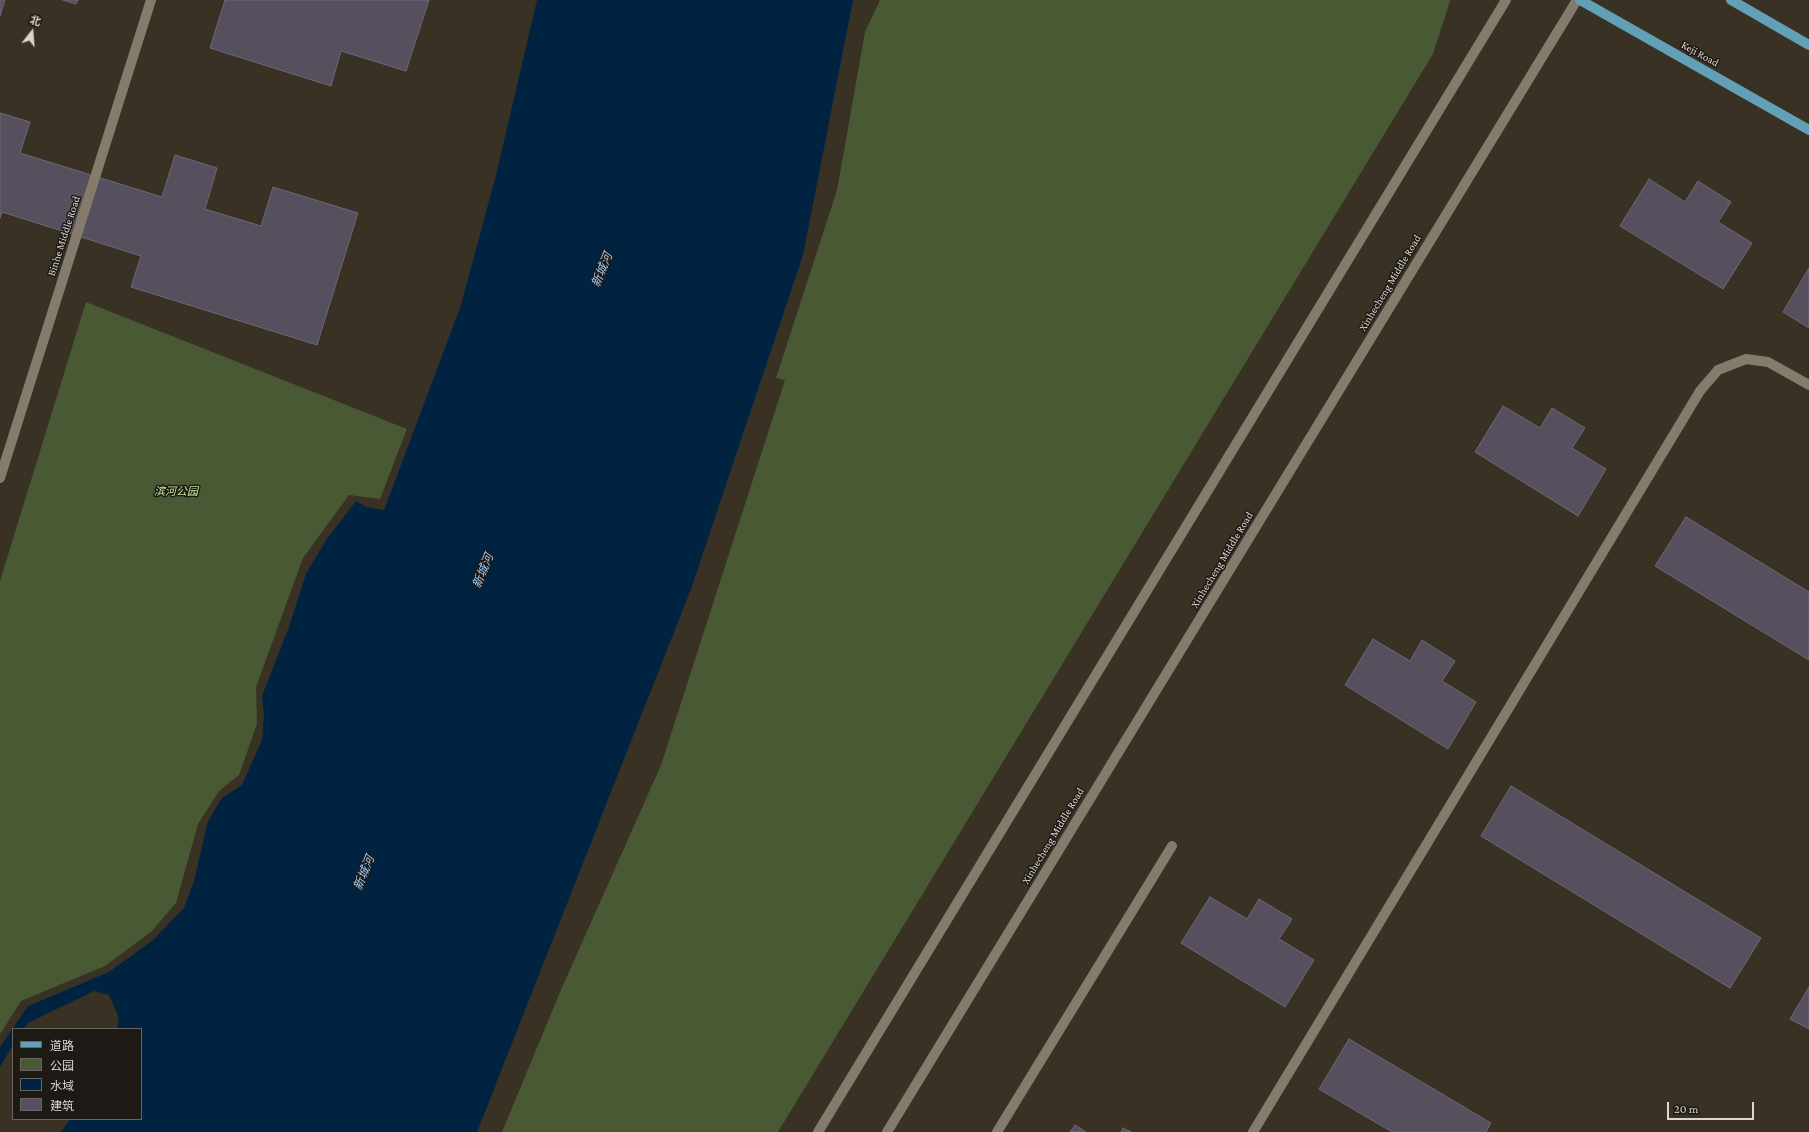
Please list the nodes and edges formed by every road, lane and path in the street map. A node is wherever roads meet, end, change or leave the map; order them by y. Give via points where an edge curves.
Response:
1 (151, 0) edge
2 (1506, 0) edge
3 (1578, 0) edge
4 (1731, 0) edge
5 (1809, 45) edge
6 (1809, 130) edge
7 (1809, 385) edge
8 (0, 478) edge
9 (1172, 846) dead end
10 (818, 1132) edge
11 (887, 1132) edge
12 (996, 1132) edge
13 (1253, 1132) edge

1 - 8 street, Binhe Middle Road
2 - 10 street
3 - 6 main road, Keji Road
3 - 11 street, Xinhecheng Middle Road
4 - 5 main road
7 - 13 street via 1768,362 1746,359 1718,370 1700,391
9 - 12 street

